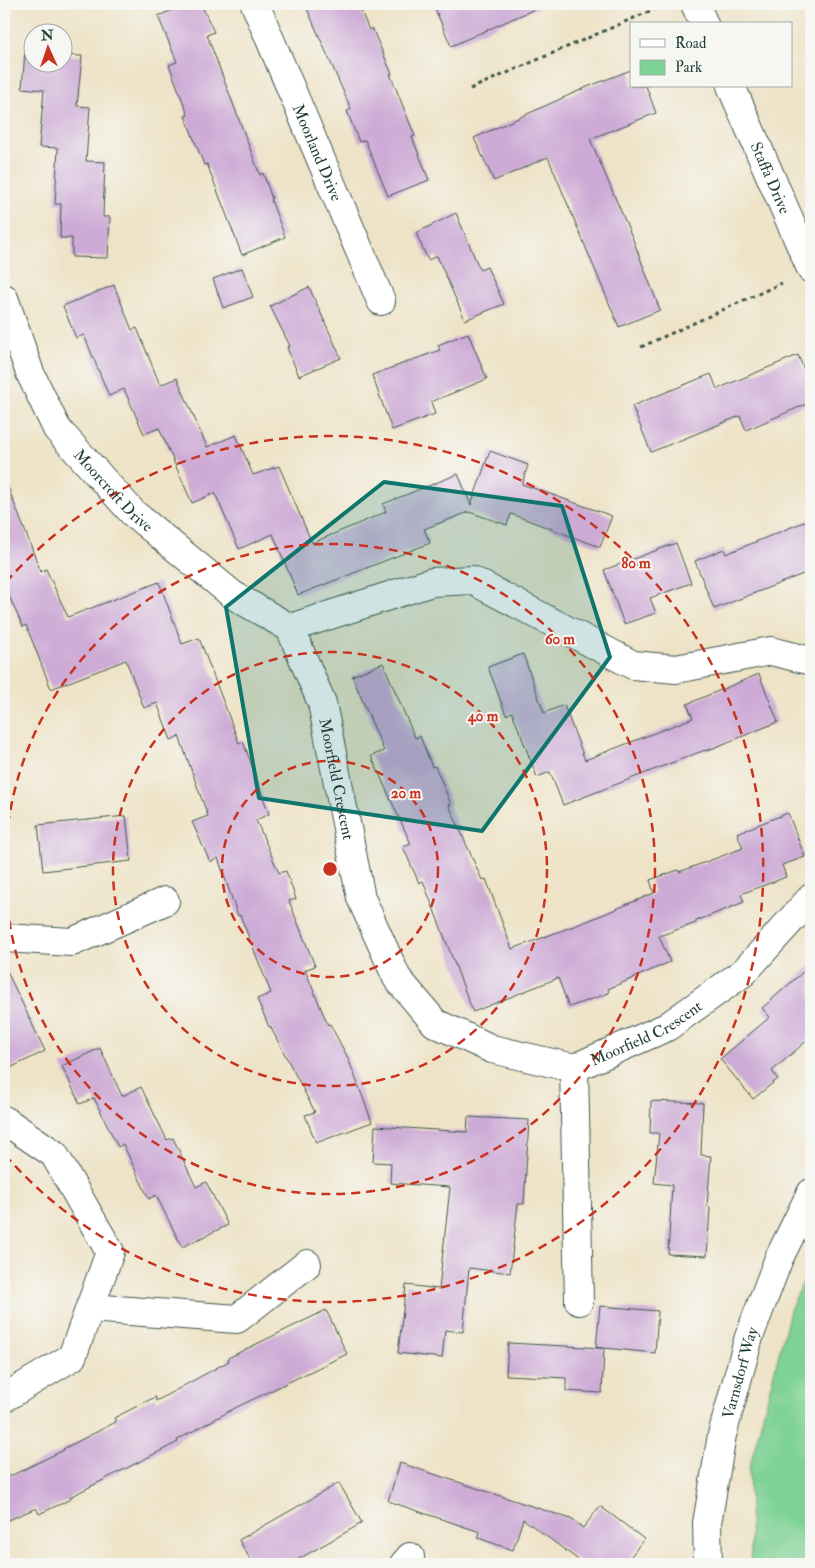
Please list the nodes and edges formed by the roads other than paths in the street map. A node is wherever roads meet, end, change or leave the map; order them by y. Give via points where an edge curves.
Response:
1 (255, 4) edge
2 (695, 4) edge
3 (703, 22) edge
4 (733, 88) edge
5 (811, 269) edge
6 (4, 298) edge
7 (381, 301) dead end
8 (290, 628) junction
9 (811, 661) edge
10 (811, 898) edge
11 (164, 901) dead end
12 (4, 938) edge
13 (574, 1068) junction
14 (4, 1120) edge
15 (811, 1193) edge
16 (308, 1264) dead end
17 (579, 1301) dead end
18 (90, 1308) junction
19 (4, 1398) edge
20 (708, 1564) edge

1 - 7 street, Moorland Drive
2 - 3 street
4 - 5 street, Staffa Drive
6 - 8 street, Moorcroft Drive via 30,373 57,429 133,513 233,594
8 - 9 street via 432,582 472,580 633,665 676,669 771,651
8 - 13 street, Moorfield Crescent via 322,703 361,898 397,978 435,1023 492,1049
10 - 13 street, Moorfield Crescent via 744,972 666,1027
11 - 12 street via 72,942
13 - 17 street
14 - 18 street via 54,1154 110,1252
15 - 20 street, Varnsdorf Way via 779,1258 749,1337 722,1435 708,1523
16 - 18 street via 237,1319
18 - 19 street via 72,1356

